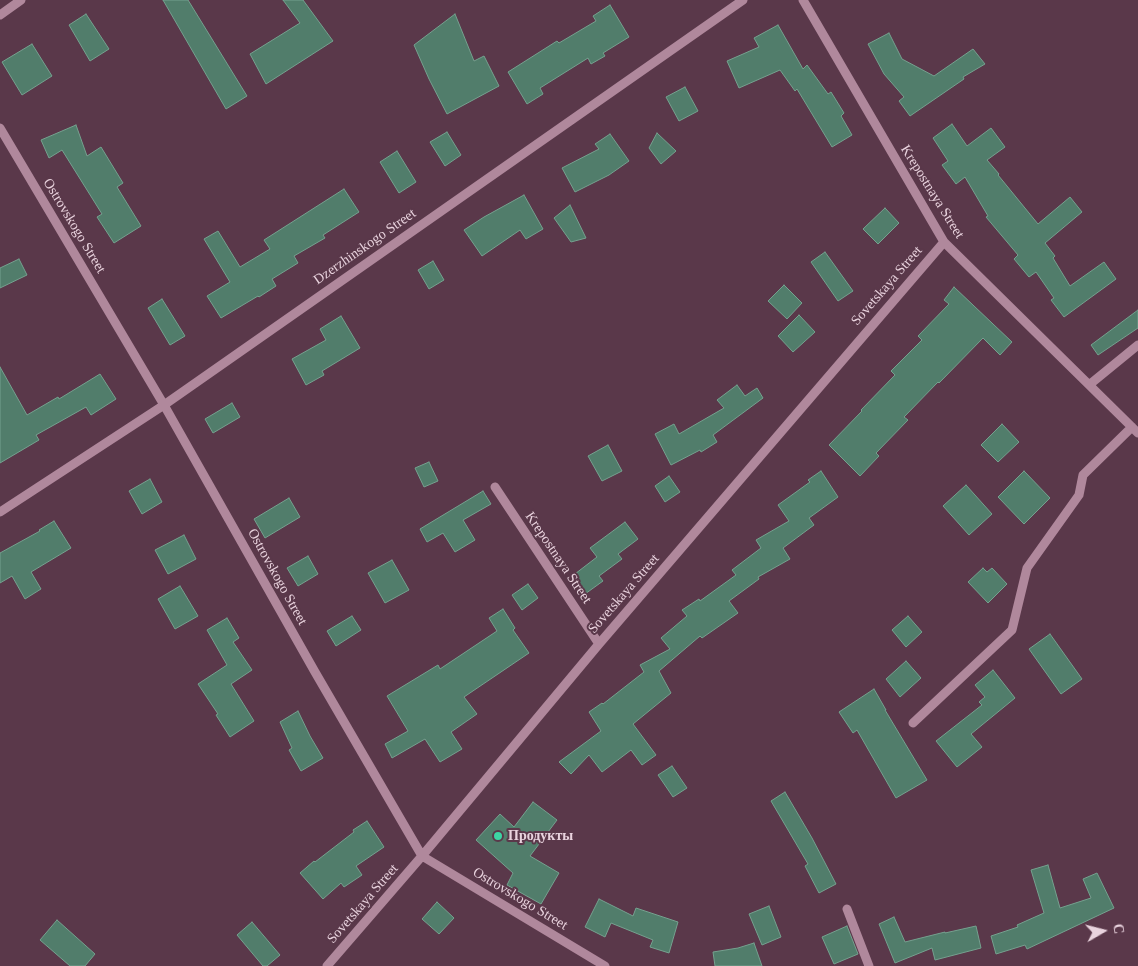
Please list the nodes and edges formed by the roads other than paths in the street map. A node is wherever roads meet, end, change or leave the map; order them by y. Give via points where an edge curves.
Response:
1 (21, 0) edge
2 (743, 0) edge
3 (803, 0) edge
4 (0, 15) edge
5 (0, 128) edge
6 (944, 242) junction
7 (1138, 345) edge
8 (1089, 385) junction
9 (164, 405) junction
10 (1135, 430) edge
11 (495, 487) dead end
12 (0, 512) edge
13 (599, 644) junction
14 (912, 723) dead end
15 (422, 856) junction
16 (846, 909) dead end
17 (327, 966) edge
18 (605, 966) edge
19 (869, 966) edge

1 - 4 street
2 - 9 street, Dzerzhinskogo Street
3 - 6 street, Krepostnaya Street
5 - 9 street, Ostrovskogo Street
6 - 8 street, Krepostnaya Street
6 - 13 street, Sovetskaya Street
7 - 8 street
8 - 10 street, Krepostnaya Street
9 - 12 street, Dzerzhinskogo Street
9 - 15 street, Ostrovskogo Street
10 - 14 street via 1083,475 1079,495 1027,568 1012,630
11 - 13 street, Krepostnaya Street
13 - 15 street, Sovetskaya Street
15 - 17 street, Sovetskaya Street
15 - 18 street, Ostrovskogo Street
16 - 19 street

